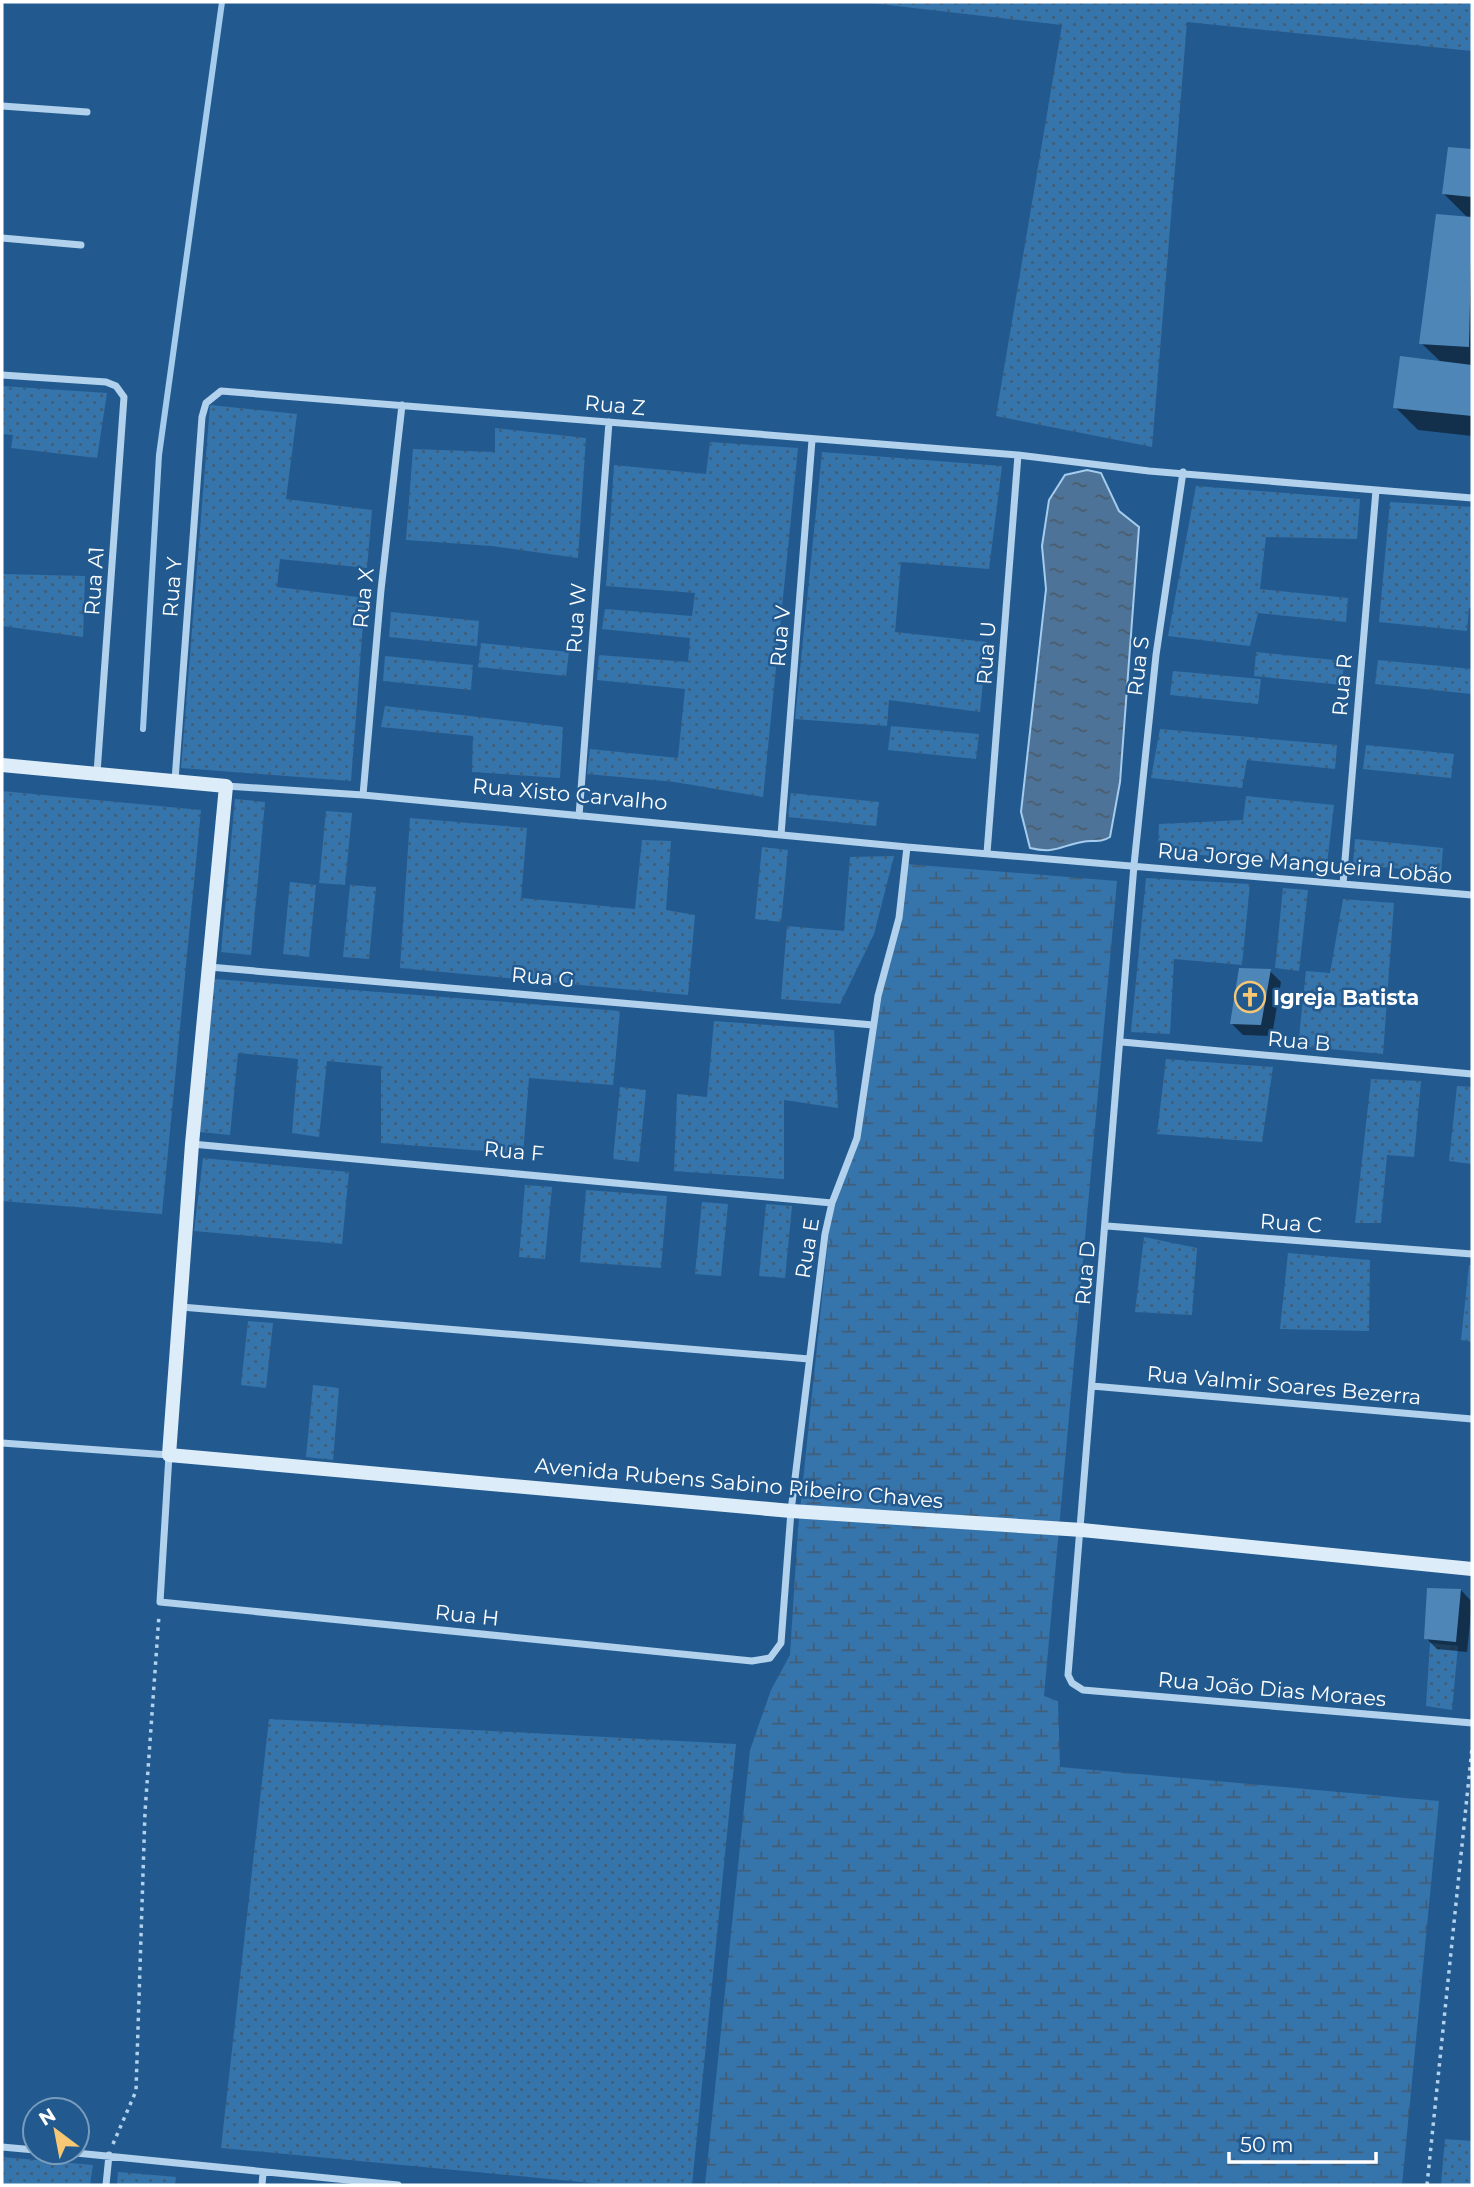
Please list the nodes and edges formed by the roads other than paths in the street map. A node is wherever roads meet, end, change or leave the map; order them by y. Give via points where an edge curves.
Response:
1 (2, 106) edge
2 (87, 112) dead end
3 (2, 238) edge
4 (81, 244) dead end
5 (2, 375) edge
6 (211, 398) joint
7 (402, 405) junction
8 (609, 422) junction
9 (813, 440) junction
10 (1018, 455) junction
11 (1182, 472) junction
12 (1376, 489) junction
13 (1472, 498) edge
14 (2, 765) edge
15 (97, 774) junction
16 (175, 780) junction
17 (226, 786) junction
18 (363, 795) junction
19 (579, 817) junction
20 (781, 835) junction
21 (907, 847) junction
22 (987, 853) junction
23 (1135, 865) junction
24 (1343, 884) junction
25 (1472, 895) edge
26 (209, 967) junction
27 (873, 1025) junction
28 (1122, 1042) junction
29 (1472, 1074) edge
30 (192, 1144) junction
31 (832, 1203) junction
32 (1107, 1226) junction
33 (1472, 1254) edge
34 (181, 1307) junction
35 (808, 1359) junction
36 (1092, 1386) junction
37 (1472, 1419) edge
38 (2, 1443) edge
39 (169, 1455) junction
40 (791, 1511) junction
41 (1082, 1530) junction
42 (1472, 1569) edge
43 (770, 1658) joint
44 (1072, 1683) joint
45 (1472, 1723) edge
46 (2, 2147) edge
47 (21, 2149) edge
48 (91, 2154) edge
49 (108, 2155) junction
50 (263, 2173) junction
51 (106, 2185) edge
52 (262, 2185) edge
53 (398, 2185) edge

1 - 2 street
3 - 4 street
5 - 15 street, Rua A1 via 106,382 121,391 125,409
6 - 7 street, Rua Z via 228,389
6 - 16 street, Rua Y via 202,416
7 - 8 street, Rua Z
7 - 18 street, Rua X
8 - 9 street, Rua Z
8 - 19 street, Rua W
9 - 10 street, Rua Z
9 - 20 street, Rua V
10 - 11 street, Rua Z
10 - 22 street, Rua U
11 - 12 street, Rua Z
11 - 23 street, Rua S via 1156,655
12 - 13 street, Rua Z
12 - 24 street, Rua R
14 - 15 street, Rua Xisto Carvalho
15 - 16 street, Rua Xisto Carvalho
16 - 17 street, Rua Xisto Carvalho
17 - 18 street, Rua Xisto Carvalho
17 - 26 street
18 - 19 street, Rua Xisto Carvalho
19 - 20 street, Rua Xisto Carvalho
20 - 21 street, Rua Xisto Carvalho
21 - 22 street, Rua Xisto Carvalho
21 - 27 street, Rua E via 899,918
22 - 23 street, Rua Xisto Carvalho
23 - 24 street, Rua Jorge Mangueira Lobão
23 - 28 street, Rua D
24 - 25 street, Rua Jorge Mangueira Lobão
26 - 27 street, Rua G
26 - 30 street
27 - 31 street, Rua E via 857,1138
28 - 29 street, Rua B
28 - 32 street, Rua D
30 - 31 street, Rua F
30 - 34 street
31 - 35 street, Rua E
32 - 33 street, Rua C
32 - 36 street, Rua D
34 - 35 street
34 - 39 street
35 - 40 street, Rua E
36 - 37 street, Rua Valmir Soares Bezerra
36 - 41 street, Rua D
38 - 39 street, Avenida Rubens Sabino Ribeiro Chaves
39 - 40 street, Avenida Rubens Sabino Ribeiro Chaves
39 - 43 street, Rua H via 160,1602 752,1661
40 - 41 street, Avenida Rubens Sabino Ribeiro Chaves
40 - 43 street, Rua E via 781,1643
41 - 42 street, Avenida Rubens Sabino Ribeiro Chaves
41 - 44 street, Rua D via 1067,1670
44 - 45 street, Rua João Dias Moraes via 1083,1690
46 - 47 street
48 - 49 street
49 - 50 street
49 - 51 street
50 - 52 street
50 - 53 street

